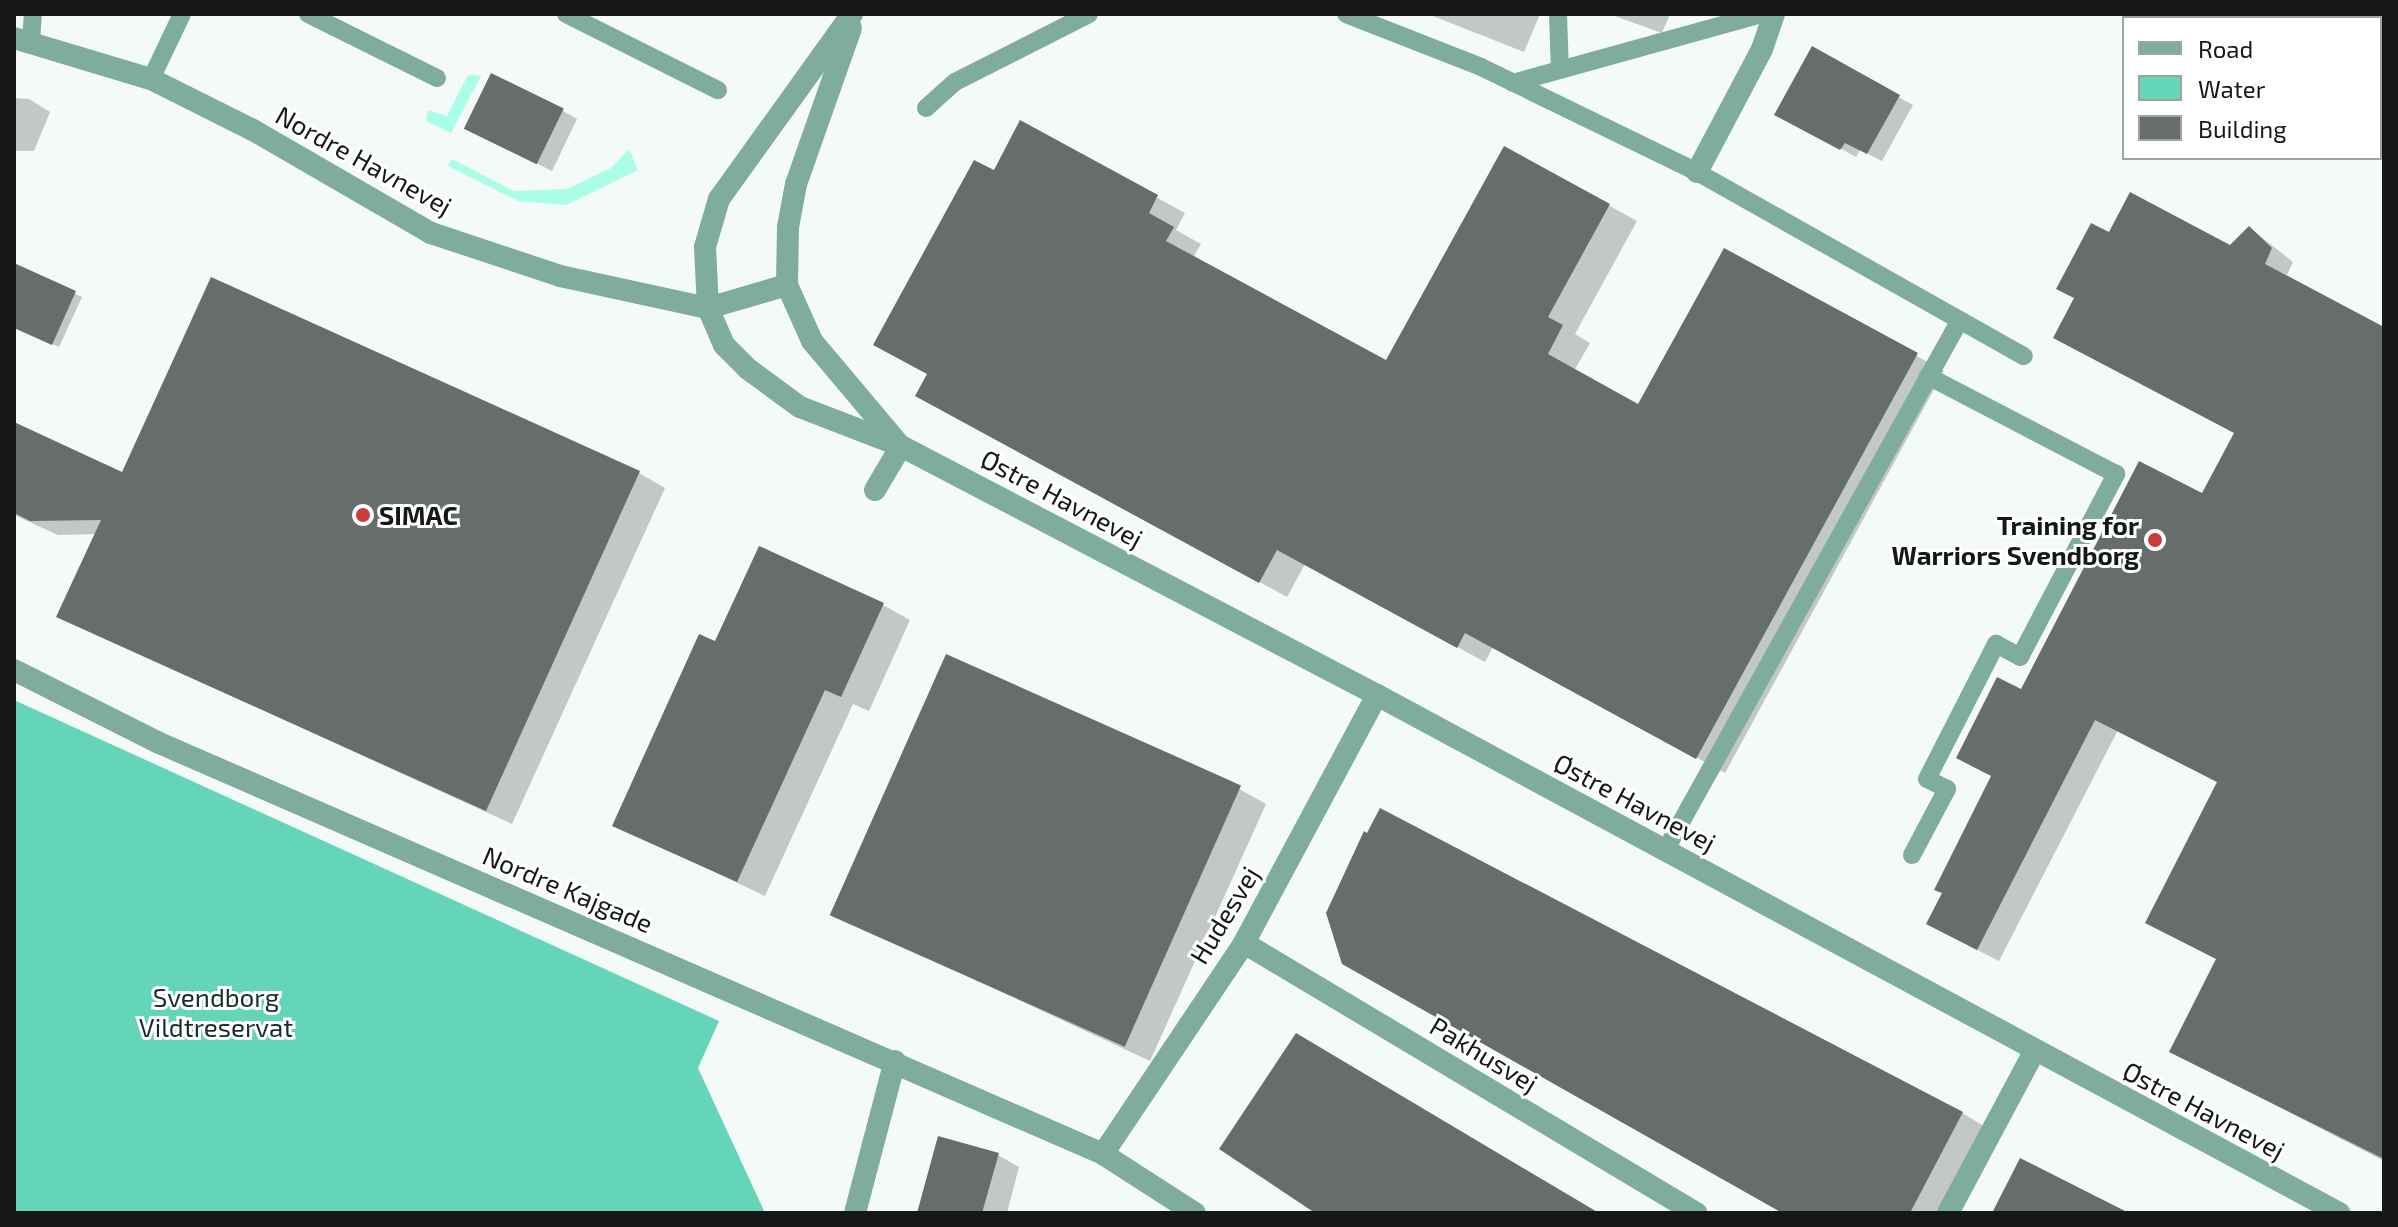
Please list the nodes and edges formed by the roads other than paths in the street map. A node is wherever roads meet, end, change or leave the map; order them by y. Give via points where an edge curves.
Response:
1 (33, 14) edge
2 (182, 14) edge
3 (308, 14) edge
4 (566, 14) edge
5 (854, 14) edge
6 (1089, 14) edge
7 (1346, 14) edge
8 (1558, 14) edge
9 (1761, 14) edge
10 (1774, 14) edge
11 (1722, 19) edge
12 (22, 39) edge
13 (1560, 70) junction
14 (437, 78) dead end
15 (151, 79) junction
16 (1513, 83) junction
17 (718, 90) dead end
18 (926, 108) dead end
19 (1697, 172) junction
20 (787, 285) junction
21 (708, 308) junction
22 (1960, 320) junction
23 (2024, 356) dead end
24 (1928, 376) junction
25 (901, 446) junction
26 (875, 490) dead end
27 (14, 670) edge
28 (1377, 695) junction
29 (1665, 851) junction
30 (1912, 855) dead end
31 (1244, 943) junction
32 (2034, 1052) junction
33 (895, 1061) junction
34 (1103, 1154) junction
35 (855, 1213) edge
36 (1195, 1213) edge
37 (1696, 1213) edge
38 (1948, 1213) edge
39 (2339, 1213) edge

1 - 12 lane
2 - 15 lane
3 - 14 lane
4 - 17 lane
5 - 20 street, Østre Havnevej via 796,184 788,227
5 - 21 street, Østre Havnevej via 719,199 705,247
6 - 18 lane via 955,82
7 - 16 lane
8 - 13 lane
9 - 11 lane
10 - 19 street via 1762,49
11 - 13 lane
12 - 15 street, Nordre Havnevej
13 - 16 lane
15 - 21 street, Nordre Havnevej via 253,130 431,233 560,276
16 - 19 lane
19 - 22 lane
20 - 21 street, Nordre Havnevej
20 - 25 street, Østre Havnevej via 812,341
21 - 25 street, Østre Havnevej via 724,345 774,390 800,407
22 - 23 lane
22 - 24 lane
24 - 29 lane
24 - 30 lane via 2116,474 2020,657 1996,644 1927,779 1947,789
25 - 26 street
25 - 28 street, Østre Havnevej
27 - 33 street, Nordre Kajgade via 157,742
28 - 29 street, Østre Havnevej
28 - 31 street, Hudesvej
29 - 32 street, Østre Havnevej
31 - 34 street, Hudesvej
31 - 37 street, Pakhusvej
32 - 38 street
32 - 39 street, Østre Havnevej
33 - 34 street, Nordre Kajgade
33 - 35 street
34 - 36 street, Nordre Kajgade

